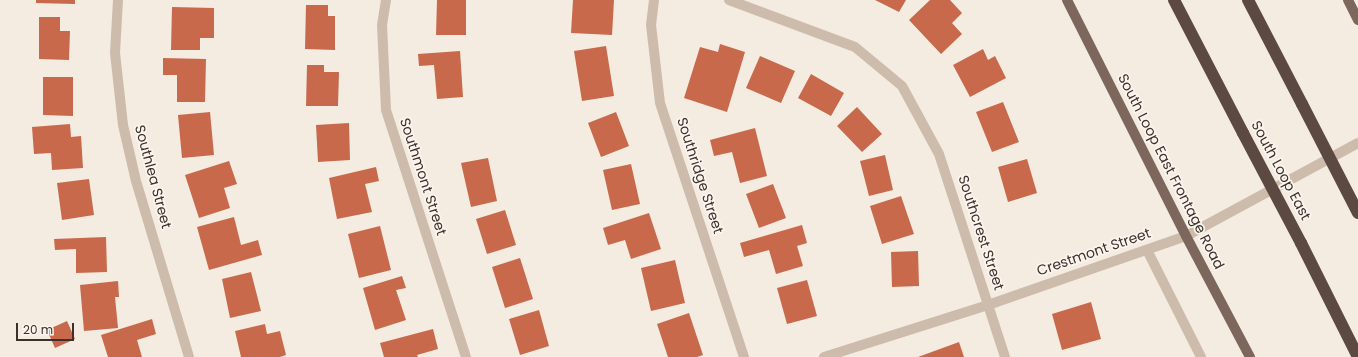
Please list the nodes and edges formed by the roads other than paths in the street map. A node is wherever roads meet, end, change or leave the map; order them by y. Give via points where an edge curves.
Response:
1 (118, 0) edge
2 (386, 0) edge
3 (654, 0) edge
4 (729, 0) edge
5 (1066, 0) edge
6 (1174, 0) edge
7 (1248, 0) edge
8 (1348, 0) edge
9 (1358, 20) edge
10 (1358, 142) edge
11 (1358, 213) edge
12 (1186, 236) junction
13 (1147, 250) junction
14 (988, 305) junction
15 (189, 357) edge
16 (466, 357) edge
17 (744, 357) edge
18 (824, 357) edge
19 (1005, 357) edge
20 (1201, 357) edge
21 (1250, 357) edge
22 (1358, 357) edge

1 - 15 street, Southlea Street via 115,53 123,125 136,180
2 - 16 street, Southmont Street via 382,25 386,110
3 - 17 street, Southridge Street via 651,25 660,102
4 - 14 street, Southcrest Street via 855,47 902,86 939,154
5 - 12 main road, South Loop East Frontage Road
6 - 22 highway, South Loop East, bridge
7 - 11 highway, bridge
8 - 9 main road
10 - 12 street, Crestmont Street
12 - 13 street, Crestmont Street
12 - 21 main road, South Loop East Frontage Road
13 - 14 street, Crestmont Street
13 - 20 street
14 - 18 street, Crestmont Street
14 - 19 street, Southcrest Street

